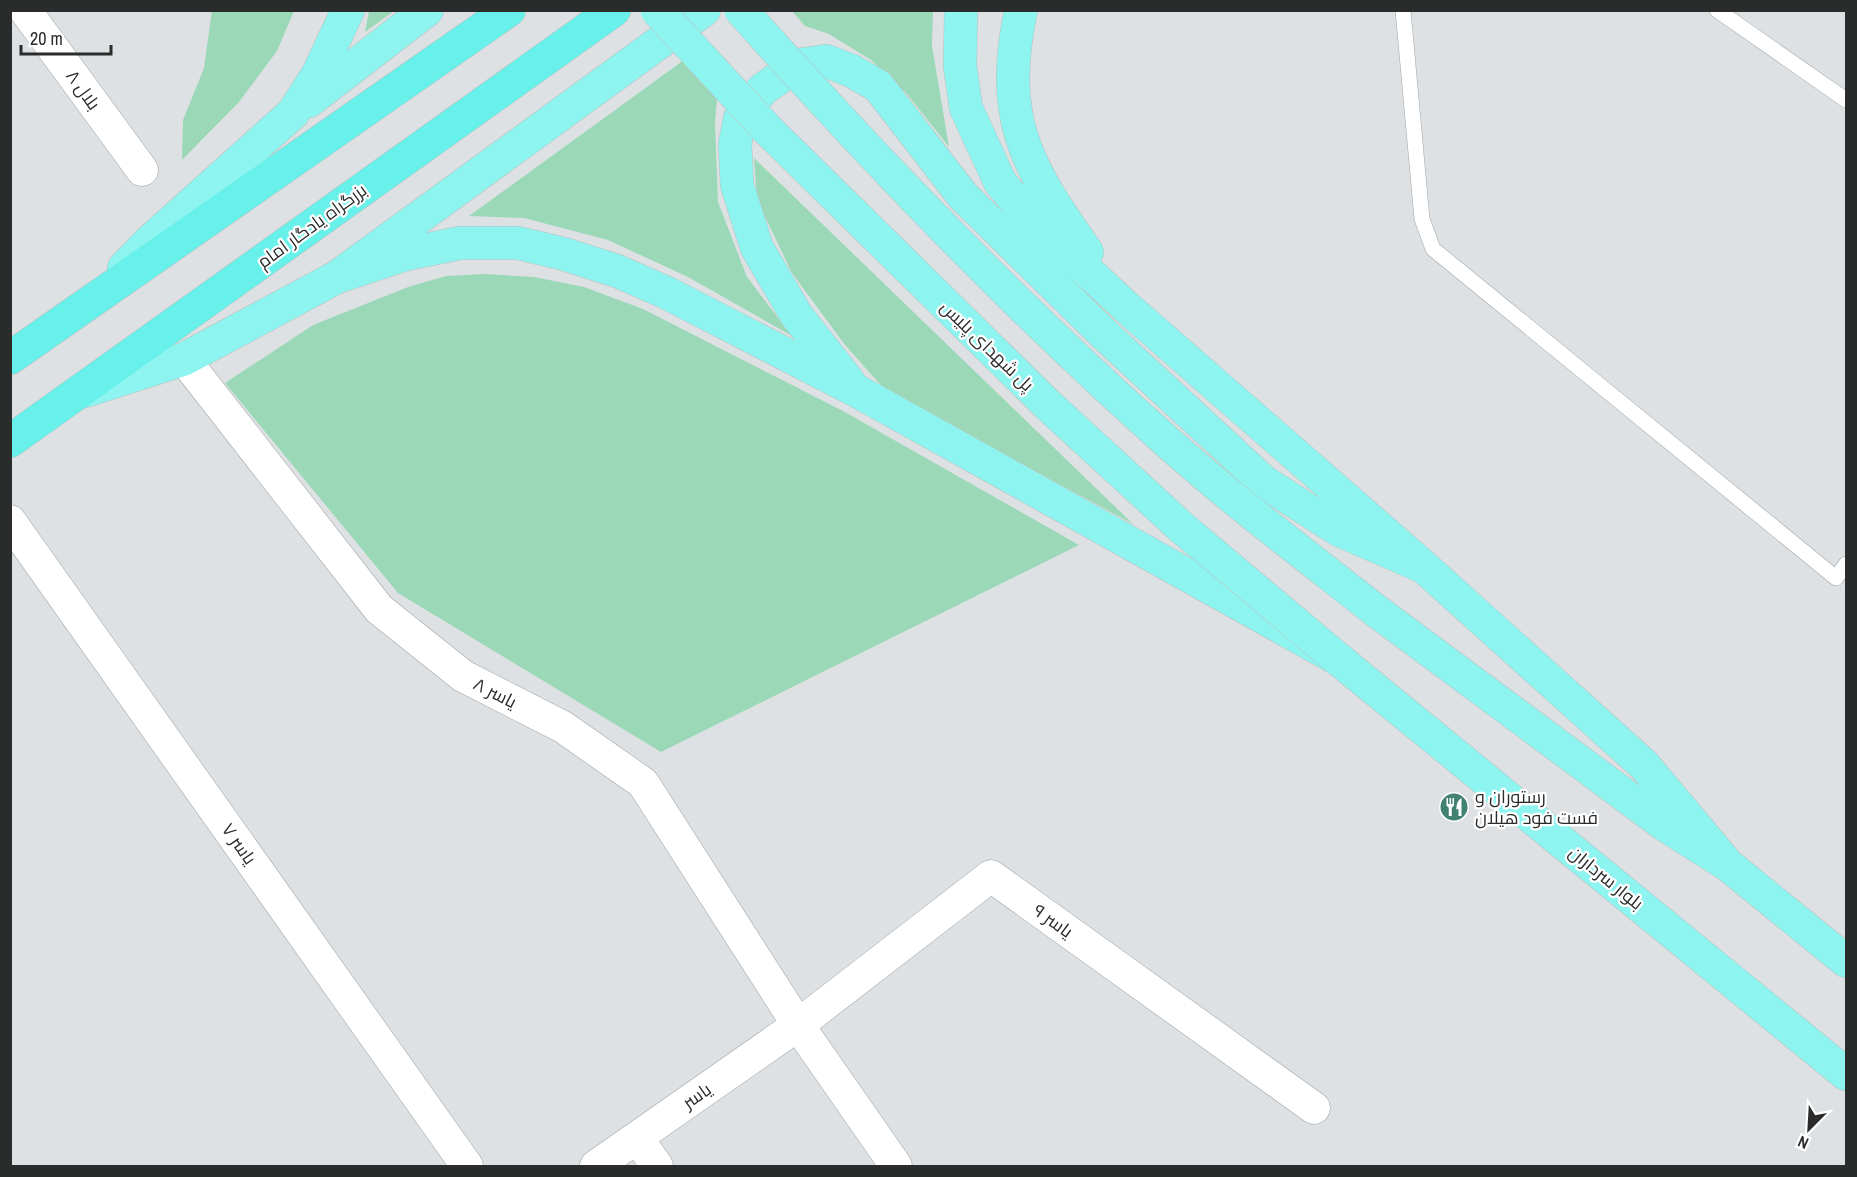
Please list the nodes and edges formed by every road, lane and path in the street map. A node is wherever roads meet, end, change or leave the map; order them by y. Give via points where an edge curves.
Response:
1 (25, 10) edge
2 (348, 10) edge
3 (427, 10) edge
4 (509, 10) edge
5 (614, 10) edge
6 (657, 10) edge
7 (705, 10) edge
8 (741, 10) edge
9 (961, 10) edge
10 (1021, 10) edge
11 (1403, 10) edge
12 (1717, 10) edge
13 (1846, 100) edge
14 (293, 113) junction
15 (142, 170) dead end
16 (337, 277) junction
17 (90, 304) junction
18 (1124, 305) junction
19 (10, 357) edge
20 (184, 359) junction
21 (857, 392) junction
22 (78, 394) junction
23 (10, 441) edge
24 (10, 521) edge
25 (1846, 564) edge
26 (1424, 567) junction
27 (1338, 659) junction
28 (1728, 865) junction
29 (1846, 961) edge
30 (798, 1024) junction
31 (1846, 1074) edge
32 (1314, 1108) dead end
33 (637, 1138) junction
34 (467, 1167) edge
35 (596, 1167) edge
36 (657, 1167) edge
37 (896, 1167) edge

1 - 15 street, بلال ۸
2 - 14 main road via 318,74
3 - 14 main road
4 - 17 highway
5 - 22 highway, بزرگراه یادگار امام
6 - 27 main road, پل شهدای پلیس, bridge via 768,130 1048,405 1181,527
7 - 16 main road
8 - 28 main road, bridge via 858,141 1080,362 1192,463 1375,610 1665,825
9 - 18 main road via 960,66 966,108 1000,182 1026,215
10 - 18 main road via 1012,84 1021,140 1045,193
11 - 25 lane via 1422,219 1433,249 1836,578
12 - 13 lane
14 - 17 main road via 149,242
16 - 20 main road
16 - 21 main road via 406,254 460,243 518,243 617,271
17 - 19 highway
18 - 26 main road
20 - 22 main road
20 - 30 street, یاسر ۸ via 379,609 463,676 563,727 643,783
21 - 26 main road via 797,316 757,248 736,185 735,144 740,118 762,90 797,65 826,61 878,87 963,196 1264,482 1340,530
21 - 27 main road
22 - 23 highway, بزرگراه یادگار امام
24 - 34 street, یاسر ۷
26 - 28 main road via 1644,765
27 - 31 main road, بلوار سرداران
28 - 29 main road
30 - 32 street, یاسر ۹ via 991,876
30 - 33 street, یاسر
30 - 37 street, یاسر ۸
33 - 35 street, یاسر
33 - 36 street

